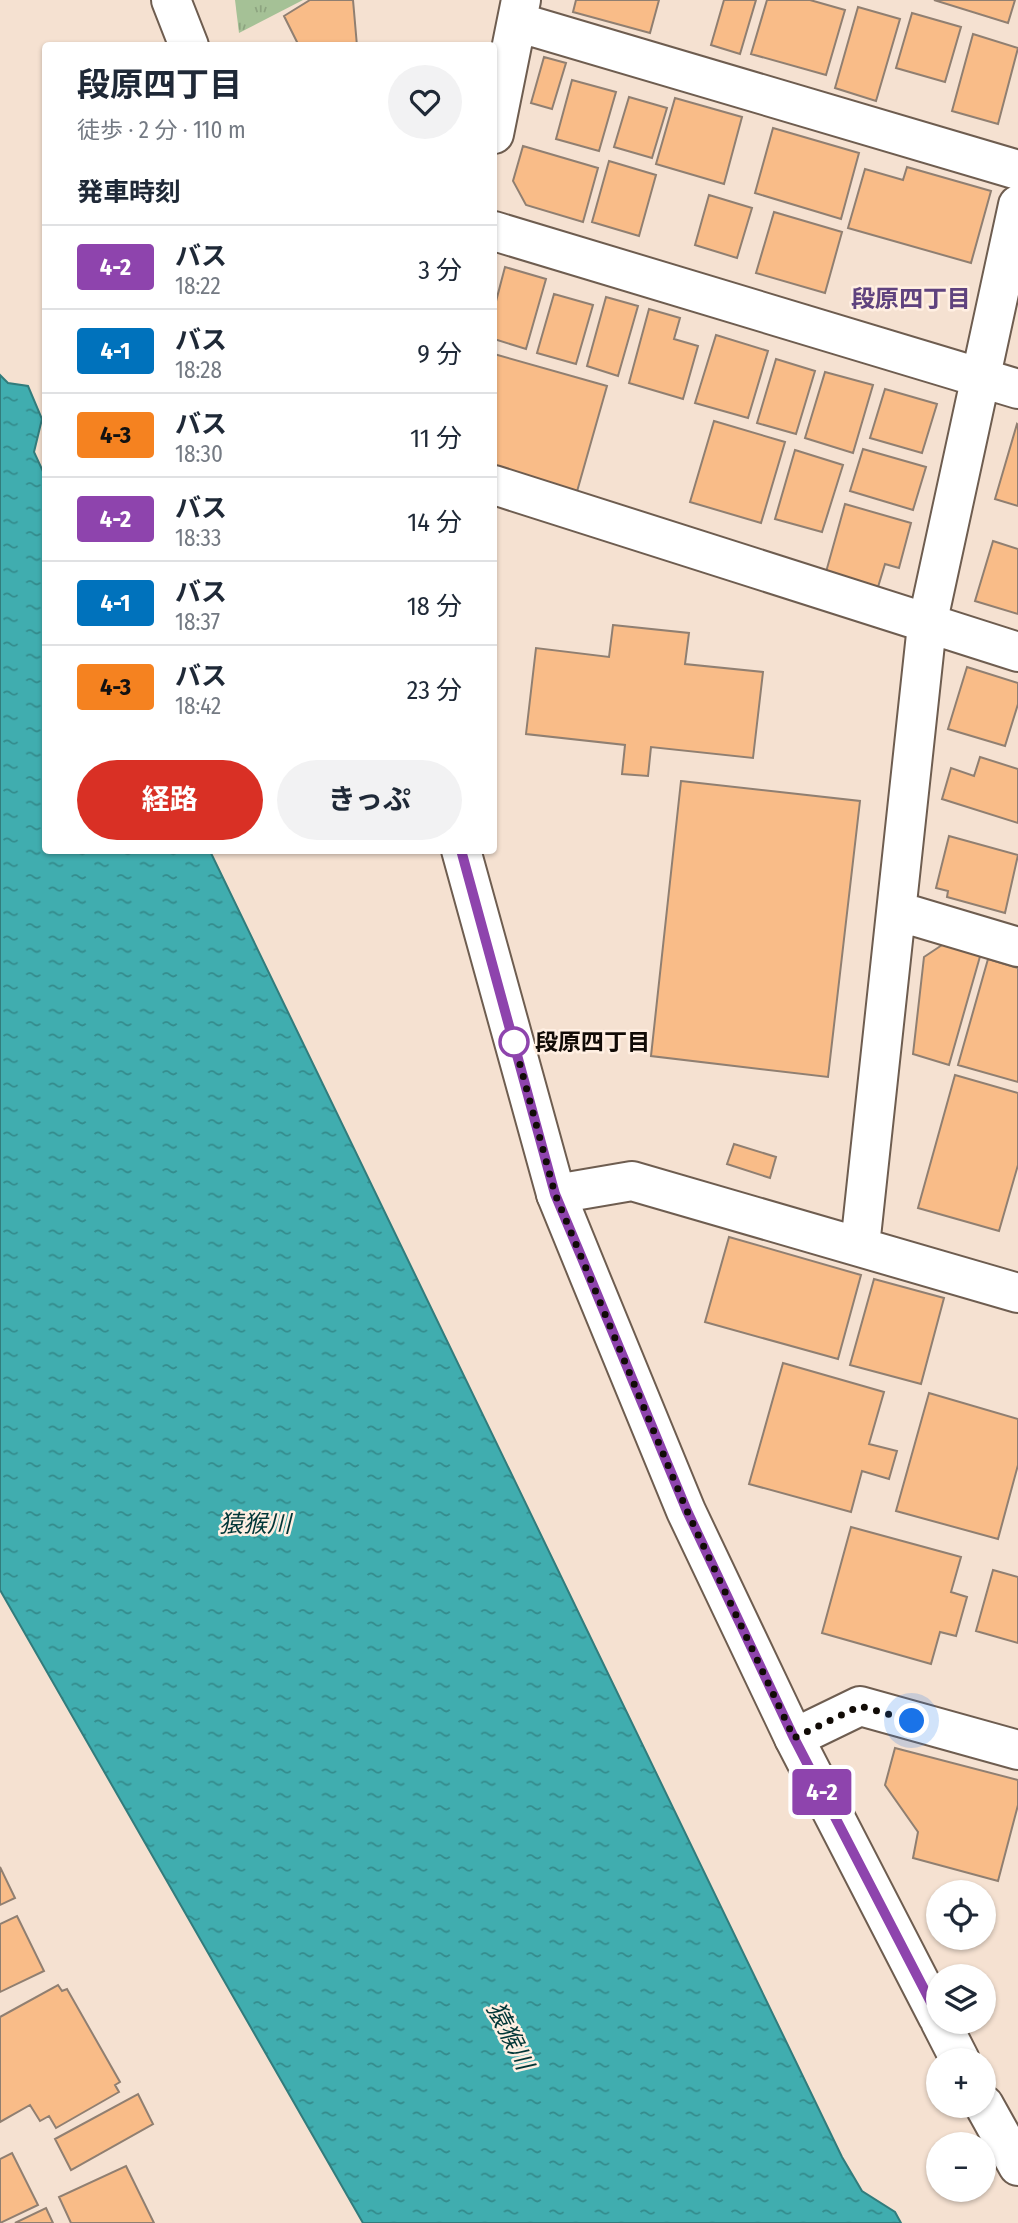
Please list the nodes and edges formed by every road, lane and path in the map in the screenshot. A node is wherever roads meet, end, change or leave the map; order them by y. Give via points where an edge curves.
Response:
1 (171, 0) edge
2 (519, 11) edge
3 (187, 42) edge
4 (497, 119) edge
5 (1018, 170) edge
6 (1018, 205) edge
7 (497, 232) edge
8 (981, 379) junction
9 (1018, 389) edge
10 (497, 486) edge
11 (927, 625) junction
12 (1018, 652) edge
13 (462, 854) edge
14 (897, 911) junction
15 (1018, 947) edge
16 (555, 1194) junction
17 (860, 1246) junction
18 (1018, 1293) edge
19 (794, 1738) junction
20 (1018, 1750) edge
21 (926, 1994) edge
22 (991, 2118) edge
23 (1018, 2166) edge

1 - 3 street
2 - 4 street
2 - 5 street
6 - 8 street
7 - 8 street
8 - 9 street
8 - 11 street
10 - 11 street
11 - 12 street
11 - 14 street
13 - 16 street
14 - 15 street
14 - 17 street
16 - 17 street via 632,1181
16 - 19 street via 687,1511
17 - 18 street
19 - 20 street via 860,1706
19 - 21 street
22 - 23 street

